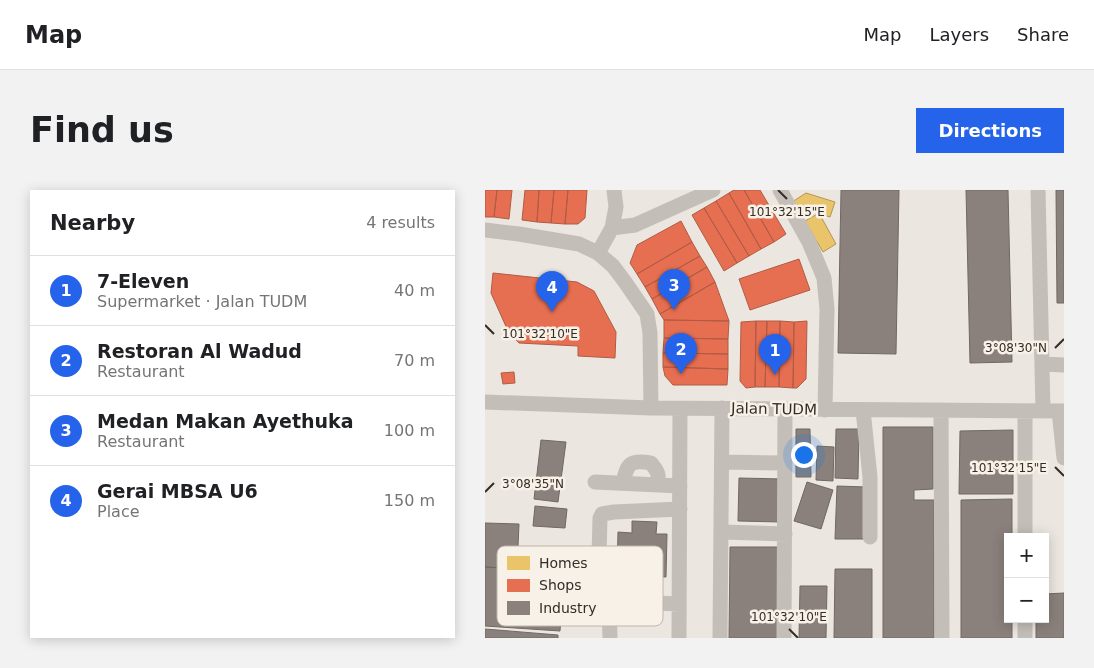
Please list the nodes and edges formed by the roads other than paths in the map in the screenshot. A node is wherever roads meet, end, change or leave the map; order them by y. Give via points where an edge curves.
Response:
1 (614, 190) edge
2 (713, 190) edge
3 (780, 190) edge
4 (1039, 190) edge
5 (611, 228) junction
6 (485, 230) edge
7 (598, 253) junction
8 (1042, 364) junction
9 (1064, 365) edge
10 (485, 402) edge
11 (651, 408) junction
12 (680, 408) junction
13 (722, 408) junction
14 (785, 410) junction
15 (825, 410) junction
16 (863, 410) junction
17 (941, 410) junction
18 (1025, 411) junction
19 (1043, 411) junction
20 (1062, 411) edge
21 (1064, 458) edge
22 (722, 462) junction
23 (785, 462) junction
24 (595, 482) dead end
25 (623, 483) junction
26 (658, 485) junction
27 (680, 486) junction
28 (680, 509) junction
29 (721, 532) junction
30 (1025, 533) edge
31 (785, 534) junction
32 (870, 538) dead end
33 (599, 546) edge
34 (663, 604) edge
35 (679, 604) junction
36 (1025, 623) edge
37 (679, 638) edge
38 (721, 638) edge
39 (784, 638) edge
40 (942, 638) edge
41 (1025, 638) edge

1 - 5 street via 616,207
2 - 5 street via 635,225
3 - 15 street via 809,242 823,278 827,309
4 - 8 street
5 - 7 street
6 - 7 street via 579,244
7 - 11 street via 613,266 647,314
8 - 9 street
8 - 19 street
10 - 11 street, Jalan TUDM
11 - 12 street, Jalan TUDM
12 - 13 street, Jalan TUDM
12 - 27 street
13 - 14 street, Jalan TUDM
13 - 22 street
14 - 15 street, Jalan TUDM
14 - 23 street
15 - 16 street, Jalan TUDM
16 - 17 street, Jalan TUDM
16 - 32 street via 870,477
17 - 18 street, Jalan TUDM
17 - 40 street
18 - 19 street, Jalan TUDM
18 - 30 street
19 - 20 street, Jalan TUDM
20 - 21 street
22 - 23 street
22 - 29 street
23 - 31 street
24 - 25 street
25 - 26 street
25 - 26 street via 626,469 639,461 651,463 659,476
26 - 27 street
27 - 28 street
28 - 33 street via 602,514
28 - 35 street
29 - 31 street
29 - 38 street
31 - 39 street
34 - 35 street
35 - 37 street
36 - 41 street

